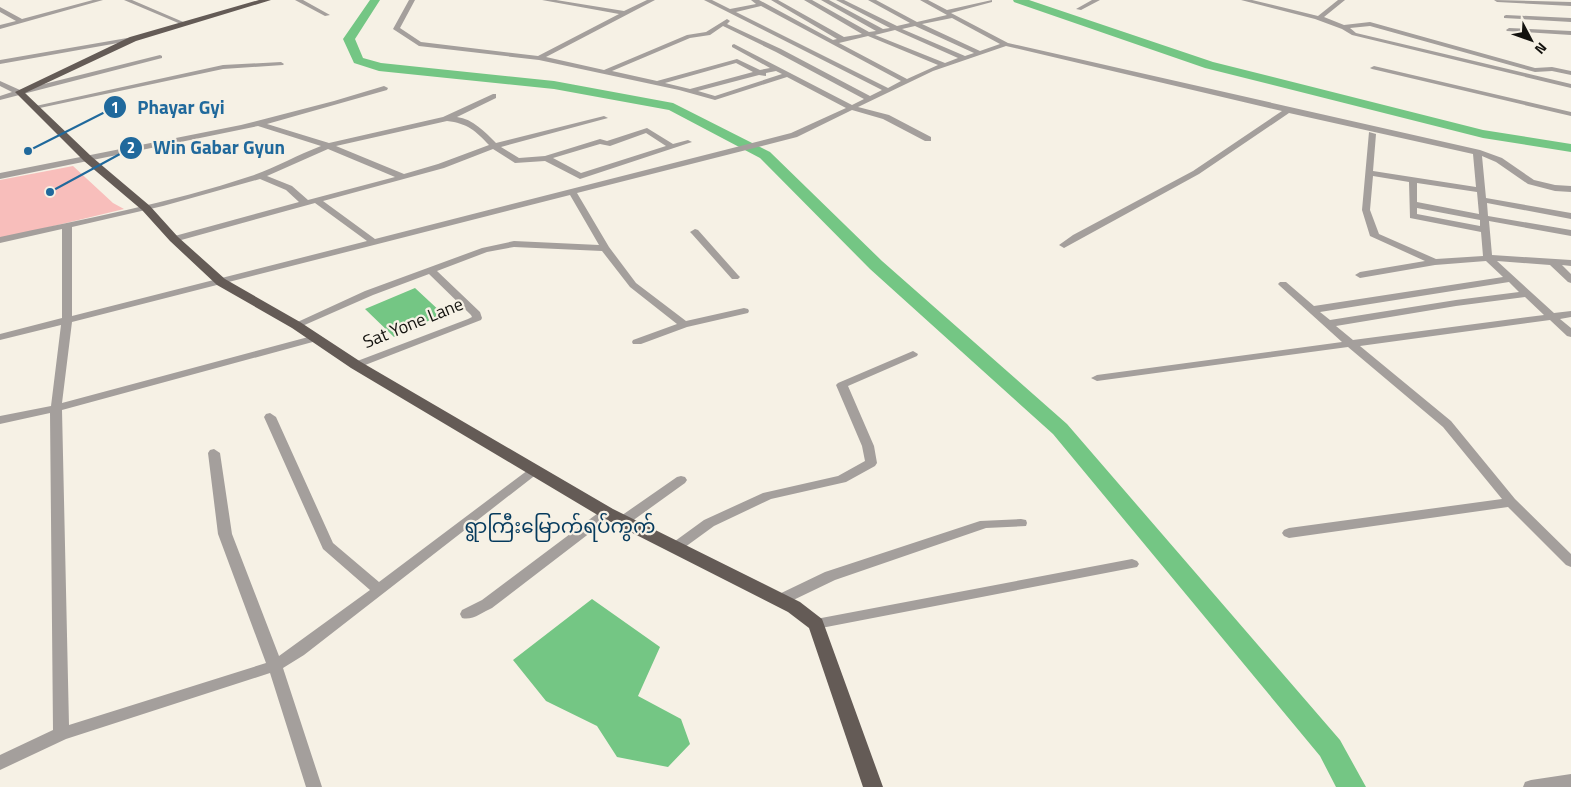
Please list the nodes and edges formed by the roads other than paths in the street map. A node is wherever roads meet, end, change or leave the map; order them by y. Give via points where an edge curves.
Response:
1 (100, 0) edge
2 (127, 0) edge
3 (267, 0) edge
4 (298, 0) edge
5 (412, 0) edge
6 (545, 0) edge
7 (606, 0) edge
8 (652, 0) edge
9 (707, 0) edge
10 (754, 0) edge
11 (778, 0) edge
12 (807, 0) edge
13 (824, 0) edge
14 (839, 0) edge
15 (871, 0) edge
16 (923, 0) edge
17 (1098, 0) edge
18 (1244, 0) edge
19 (1342, 0) edge
20 (1497, 0) edge
21 (990, 1) edge
22 (761, 4) junction
23 (1567, 4) edge
24 (592, 8) junction
25 (0, 9) edge
26 (1079, 9) dead end
27 (730, 11) junction
28 (625, 13) junction
29 (949, 14) junction
30 (327, 15) dead end
31 (738, 15) junction
32 (1506, 16) dead end
33 (1318, 19) junction
34 (21, 21) junction
35 (1570, 22) edge
36 (185, 24) junction
37 (723, 24) junction
38 (916, 24) junction
39 (0, 27) edge
40 (1345, 27) junction
41 (898, 28) junction
42 (1509, 30) dead end
43 (882, 31) junction
44 (1571, 33) edge
45 (868, 34) junction
46 (133, 39) junction
47 (844, 40) junction
48 (832, 42) junction
49 (1006, 44) junction
50 (734, 46) dead end
51 (833, 53) junction
52 (980, 53) junction
53 (160, 57) dead end
54 (539, 58) junction
55 (964, 58) junction
56 (0, 62) edge
57 (802, 63) junction
58 (281, 64) dead end
59 (944, 65) junction
60 (778, 68) junction
61 (1374, 68) dead end
62 (605, 72) junction
63 (761, 72) junction
64 (1571, 73) edge
65 (789, 74) junction
66 (774, 79) junction
67 (906, 81) junction
68 (0, 83) edge
69 (657, 83) junction
70 (1571, 86) edge
71 (384, 88) dead end
72 (888, 90) junction
73 (690, 91) junction
74 (19, 92) junction
75 (494, 96) dead end
76 (0, 98) edge
77 (870, 99) junction
78 (35, 107) junction
79 (852, 108) junction
80 (1288, 110) junction
81 (1571, 114) edge
82 (604, 118) dead end
83 (447, 119) junction
84 (257, 123) junction
85 (1372, 134) dead end
86 (928, 139) dead end
87 (688, 142) dead end
88 (494, 146) junction
89 (327, 147) junction
90 (672, 147) junction
91 (1477, 152) junction
92 (88, 158) junction
93 (546, 158) junction
94 (1370, 173) junction
95 (0, 176) edge
96 (260, 176) junction
97 (403, 177) junction
98 (1413, 180) junction
99 (1571, 189) edge
100 (572, 191) junction
101 (1481, 195) junction
102 (317, 200) junction
103 (306, 203) junction
104 (1413, 204) junction
105 (146, 208) junction
106 (1571, 216) edge
107 (1484, 218) junction
108 (67, 226) junction
109 (1485, 230) junction
110 (695, 232) dead end
111 (1571, 234) edge
112 (174, 239) junction
113 (0, 240) edge
114 (374, 242) junction
115 (1064, 245) dead end
116 (605, 248) junction
117 (1488, 258) junction
118 (1435, 262) junction
119 (1553, 262) junction
120 (1571, 262) edge
121 (430, 270) junction
122 (1360, 275) dead end
123 (735, 277) dead end
124 (1510, 279) junction
125 (1571, 280) edge
126 (221, 282) junction
127 (1283, 284) dead end
128 (1526, 294) junction
129 (1312, 310) junction
130 (744, 311) dead end
131 (1571, 314) edge
132 (1549, 315) junction
133 (67, 320) junction
134 (1327, 324) junction
135 (296, 325) junction
136 (684, 326) junction
137 (1571, 334) edge
138 (0, 336) edge
139 (316, 338) junction
140 (637, 342) dead end
141 (1350, 344) junction
142 (913, 354) dead end
143 (356, 365) junction
144 (1098, 378) dead end
145 (56, 408) junction
146 (270, 417) dead end
147 (0, 420) edge
148 (214, 453) dead end
149 (536, 470) junction
150 (682, 480) dead end
151 (1511, 502) junction
152 (607, 513) junction
153 (623, 521) junction
154 (1021, 523) dead end
155 (1289, 533) dead end
156 (676, 547) junction
157 (1571, 562) edge
158 (1132, 564) dead end
159 (378, 589) junction
160 (780, 600) junction
161 (467, 614) dead end
162 (816, 624) junction
163 (275, 666) junction
164 (61, 734) junction
165 (0, 763) edge
166 (1571, 781) edge
167 (314, 787) edge
168 (873, 787) edge
169 (1530, 787) edge

1 - 34 street
2 - 36 street
3 - 36 main road
4 - 30 street
5 - 54 street via 396,29 419,44
6 - 24 street
7 - 24 street
8 - 28 street
9 - 27 street
10 - 22 street
11 - 22 street
11 - 47 street
12 - 45 street
13 - 43 street
14 - 41 street
15 - 38 street
16 - 29 street
17 - 26 street
18 - 33 street
19 - 33 street
20 - 23 street
21 - 29 street
22 - 27 street
22 - 48 street
23 - 35 street
24 - 28 street
25 - 34 street
27 - 31 street
28 - 54 street
29 - 38 street
29 - 49 street
31 - 37 street
31 - 51 street
32 - 35 street
33 - 40 street
34 - 39 street
36 - 46 main road
37 - 57 street
37 - 62 street via 708,34 689,36
38 - 41 street
38 - 52 street
40 - 64 street via 1370,24 1535,70
40 - 70 street via 1354,34
41 - 43 street
41 - 55 street
42 - 44 street
43 - 45 street
45 - 47 street
45 - 59 street
46 - 56 street
46 - 74 main road
47 - 48 street
48 - 51 street
49 - 52 street
49 - 80 street
50 - 60 street
51 - 57 street
51 - 67 street
51 - 72 street
52 - 55 street
53 - 74 street
54 - 62 street
55 - 59 street
57 - 60 street
57 - 77 street
58 - 78 street via 223,67
59 - 67 street
60 - 63 street
60 - 65 street
61 - 81 street
62 - 69 street
63 - 66 street
63 - 69 street via 737,61
63 - 73 street
65 - 66 street
65 - 79 street
66 - 73 street via 715,98
67 - 72 street
68 - 74 street
69 - 73 street
71 - 84 street via 344,102
72 - 77 street
74 - 76 street
74 - 78 main road
75 - 83 street
77 - 79 street
78 - 92 main road
79 - 86 street via 886,117
79 - 100 street via 794,135
80 - 91 street
80 - 115 street via 1220,159 1165,191 1082,232
82 - 88 street
83 - 88 street via 461,120 479,130
83 - 89 street
84 - 89 street
84 - 92 street
85 - 94 street
87 - 90 street
88 - 93 street via 518,161
88 - 97 street
89 - 96 street
89 - 97 street
90 - 93 street via 580,176
90 - 93 street via 647,130 607,144 600,142
91 - 99 street via 1499,160 1531,182
91 - 101 street
92 - 95 street
92 - 105 main road
94 - 98 street
94 - 118 street via 1366,210 1375,236
96 - 103 street via 289,188
96 - 105 street
97 - 102 street
98 - 101 street
98 - 104 street
100 - 114 street
100 - 116 street
101 - 106 street
101 - 107 street
102 - 103 street
102 - 114 street
103 - 112 street
104 - 107 street
104 - 109 street via 1413,216
105 - 108 street
105 - 112 main road
107 - 109 street
107 - 111 street
108 - 113 street
108 - 133 street
109 - 117 street
110 - 123 street
112 - 126 main road
114 - 126 street
116 - 121 street via 514,244 485,250
116 - 136 street via 633,285
117 - 118 street
117 - 119 street
117 - 124 street
118 - 122 street
119 - 120 street
119 - 125 street
121 - 135 street
121 - 143 street, Sat Yone Lane via 476,314 476,318
124 - 128 street
124 - 129 street
126 - 133 street
126 - 135 main road
127 - 129 street
128 - 132 street
128 - 134 street
129 - 134 street
130 - 136 street
131 - 132 street
132 - 137 street
132 - 141 street
133 - 138 street
133 - 145 street
134 - 141 street
135 - 139 main road
136 - 140 street
139 - 143 main road
139 - 145 street
141 - 144 street
141 - 151 street via 1447,424
142 - 156 street via 842,385 868,446 871,463 842,480 767,496 709,522
143 - 149 main road
145 - 147 street
145 - 164 street
146 - 159 street via 328,546
148 - 163 street via 225,534
149 - 152 main road
149 - 159 street
150 - 153 street
151 - 155 street
151 - 157 street
152 - 153 main road
152 - 161 street via 487,604
153 - 156 main road
154 - 160 street via 985,524 830,576
156 - 160 main road
158 - 162 street
159 - 163 street
160 - 162 main road
162 - 168 main road
163 - 164 street
163 - 167 street
164 - 165 street
166 - 169 street

